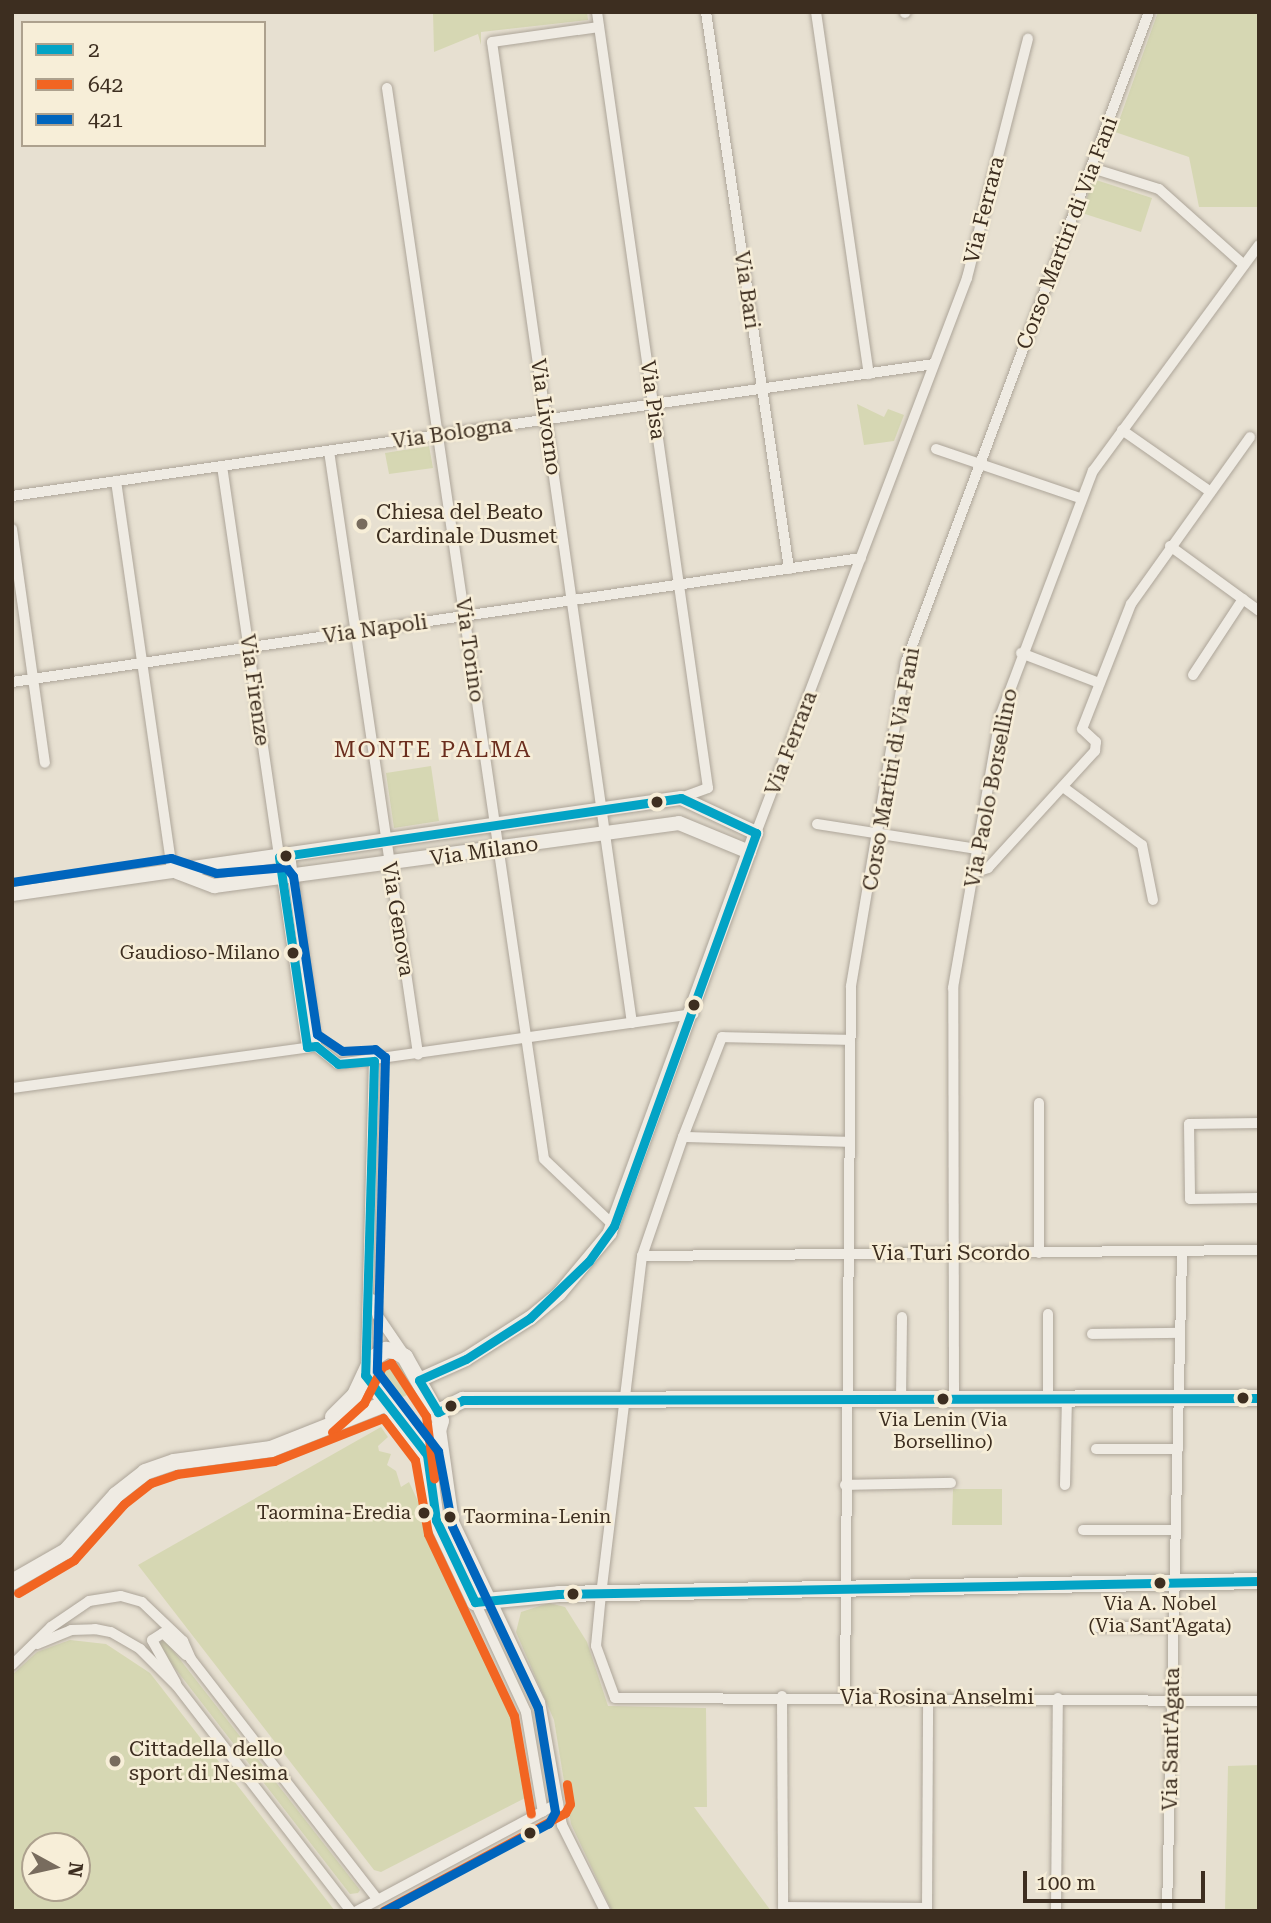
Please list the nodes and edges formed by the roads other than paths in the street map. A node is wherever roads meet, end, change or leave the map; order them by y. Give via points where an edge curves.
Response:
1 (597, 12) edge
2 (706, 12) edge
3 (816, 12) edge
4 (1149, 12) edge
5 (599, 27) junction
6 (1028, 39) dead end
7 (387, 88) dead end
8 (1092, 167) junction
9 (1259, 245) edge
10 (1244, 265) junction
11 (934, 364) junction
12 (869, 374) junction
13 (762, 389) junction
14 (654, 404) junction
15 (546, 420) junction
16 (1122, 430) junction
17 (438, 435) junction
18 (1250, 437) dead end
19 (936, 449) dead end
20 (329, 451) junction
21 (980, 464) junction
22 (222, 466) junction
23 (116, 481) junction
24 (1211, 492) junction
25 (12, 496) edge
26 (1080, 498) junction
27 (12, 529) edge
28 (1170, 546) junction
29 (862, 558) junction
30 (789, 569) junction
31 (680, 584) junction
32 (1243, 599) junction
33 (572, 600) junction
34 (1259, 611) edge
35 (465, 616) junction
36 (356, 632) junction
37 (249, 648) junction
38 (1021, 653) junction
39 (142, 663) junction
40 (1193, 675) dead end
41 (34, 679) junction
42 (12, 682) edge
43 (1099, 683) junction
44 (45, 763) dead end
45 (1063, 787) junction
46 (681, 798) junction
47 (602, 809) junction
48 (496, 824) junction
49 (817, 824) dead end
50 (756, 833) junction
51 (605, 834) junction
52 (879, 834) junction
53 (387, 841) junction
54 (499, 849) junction
55 (977, 849) junction
56 (749, 852) junction
57 (284, 856) junction
58 (390, 863) junction
59 (172, 870) junction
60 (973, 873) junction
61 (287, 877) junction
62 (12, 894) edge
63 (1153, 900) dead end
64 (298, 950) junction
65 (693, 1014) junction
66 (632, 1023) junction
67 (527, 1038) junction
68 (850, 1040) junction
69 (312, 1046) junction
70 (418, 1054) junction
71 (374, 1061) junction
72 (12, 1088) edge
73 (1039, 1103) dead end
74 (1259, 1123) edge
75 (683, 1137) junction
76 (848, 1142) junction
77 (1259, 1198) edge
78 (614, 1226) junction
79 (1259, 1250) edge
80 (845, 1252) junction
81 (953, 1253) junction
82 (1039, 1253) junction
83 (1182, 1254) junction
84 (642, 1255) junction
85 (369, 1290) junction
86 (1048, 1314) dead end
87 (902, 1317) dead end
88 (1181, 1333) junction
89 (1092, 1334) dead end
90 (405, 1356) junction
91 (366, 1370) junction
92 (419, 1380) junction
93 (1259, 1398) edge
94 (625, 1399) junction
95 (901, 1399) junction
96 (954, 1399) junction
97 (1048, 1399) junction
98 (1067, 1399) junction
99 (1179, 1399) junction
100 (845, 1400) junction
101 (387, 1403) junction
102 (438, 1412) junction
103 (318, 1428) junction
104 (441, 1429) junction
105 (418, 1443) junction
106 (1096, 1448) dead end
107 (1178, 1449) junction
108 (951, 1483) dead end
109 (845, 1485) junction
110 (1065, 1485) dead end
111 (1083, 1530) dead end
112 (1176, 1530) junction
113 (1259, 1581) edge
114 (12, 1582) edge
115 (1175, 1583) junction
116 (845, 1589) junction
117 (601, 1594) junction
118 (483, 1601) junction
119 (1174, 1626) junction
120 (1097, 1627) dead end
121 (31, 1646) junction
122 (191, 1659) junction
123 (12, 1665) edge
124 (177, 1686) junction
125 (782, 1696) junction
126 (845, 1697) junction
127 (928, 1697) junction
128 (1058, 1698) junction
129 (1172, 1700) junction
130 (1259, 1701) edge
131 (558, 1804) junction
132 (542, 1812) junction
133 (377, 1899) junction
134 (927, 1909) edge
135 (351, 1911) edge
136 (357, 1911) edge
137 (605, 1911) edge
138 (1056, 1911) edge
139 (1167, 1911) edge

1 - 5 street, Via Pisa
2 - 13 street, Via Bari
3 - 12 street
4 - 8 street, Corso Martiri di Via Fani
5 - 14 street, Via Pisa
5 - 15 street, Via Livorno via 492,42
6 - 11 street, Via Ferrara via 967,278
7 - 17 street, Via Torino
8 - 10 street via 1159,189
8 - 21 street, Corso Martiri di Via Fani
9 - 10 street, Via Paolo Borsellino
10 - 16 street, Via Paolo Borsellino
11 - 12 street, Via Bologna
11 - 29 street, Via Ferrara
12 - 13 street, Via Bologna
13 - 14 street, Via Bologna
13 - 30 street, Via Bari
14 - 15 street, Via Bologna
14 - 31 street, Via Pisa
15 - 17 street, Via Bologna
15 - 33 street, Via Livorno
16 - 24 street
16 - 26 street, Via Paolo Borsellino
17 - 20 street, Via Bologna
17 - 35 street, Via Torino
18 - 24 street
19 - 21 street
20 - 22 street, Via Bologna
20 - 36 street, Via Genova
21 - 26 street
21 - 52 street, Corso Martiri di Via Fani via 906,663
22 - 23 street, Via Bologna
22 - 37 street, Via Firenze
23 - 25 street, Via Bologna
23 - 39 street
24 - 28 street
26 - 38 street, Via Paolo Borsellino
27 - 41 street
28 - 32 street
28 - 43 street via 1131,604
29 - 30 street, Via Napoli
29 - 50 street, Via Ferrara
30 - 31 street, Via Napoli
31 - 33 street, Via Napoli
31 - 46 street, Via Pisa via 708,788
32 - 34 street
32 - 40 street
33 - 35 street, Via Napoli
33 - 47 street, Via Livorno
35 - 36 street, Via Napoli
35 - 48 street, Via Torino
36 - 37 street, Via Napoli
36 - 53 street, Via Genova
37 - 39 street, Via Napoli
37 - 57 street, Via Firenze
38 - 43 street
38 - 55 street, Via Paolo Borsellino via 1001,714
39 - 41 street, Via Napoli
39 - 59 street
41 - 42 street, Via Napoli
41 - 44 street
43 - 45 street via 1082,729 1096,742 1095,751
45 - 60 street via 988,868
45 - 63 street via 1142,845
46 - 47 street, Via Milano
46 - 50 street
47 - 48 street, Via Milano
47 - 51 street, Via Livorno
48 - 53 street, Via Milano
48 - 54 street, Via Torino
49 - 52 street
50 - 56 street, Via Ferrara
51 - 54 street, Via Milano
51 - 56 street, Via Milano via 679,823
51 - 66 street, Via Livorno
52 - 55 street
52 - 68 street, Corso Martiri di Via Fani via 851,986
53 - 57 street, Via Milano
53 - 58 street, Via Genova
54 - 58 street, Via Milano
54 - 67 street, Via Torino
55 - 60 street, Via Paolo Borsellino
56 - 65 street, Via Ferrara
57 - 59 street, Via Milano
57 - 61 street, Via Firenze
58 - 61 street, Via Milano
58 - 70 street, Via Genova
59 - 61 street, Via Milano via 214,886
59 - 62 street, Via Milano
60 - 81 street, Via Paolo Borsellino via 953,988
61 - 64 street, Via Firenze
61 - 64 street, Via Firenze via 287,914
64 - 69 street
65 - 66 street
65 - 78 street, Via Ferrara
66 - 67 street
67 - 70 street
67 - 78 street, Via Torino via 544,1159
68 - 75 street via 722,1037
68 - 76 street, Corso Martiri di Via Fani
69 - 71 street via 338,1064
69 - 72 street
70 - 71 street
71 - 85 street via 367,1216
73 - 82 street
74 - 77 street via 1189,1125 1190,1199
75 - 76 street
75 - 84 street
76 - 80 street, Corso Martiri di Via Fani
78 - 92 street, Via Ferrara via 559,1294 508,1333
79 - 83 street, Via Turi Scordo
80 - 81 street, Via Turi Scordo
80 - 84 street, Via Turi Scordo
80 - 100 street, Corso Martiri di Via Fani
81 - 82 street, Via Turi Scordo
81 - 96 street, Via Paolo Borsellino
82 - 83 street, Via Turi Scordo
83 - 88 street, Via Sant'Agata
84 - 94 street
85 - 90 street via 378,1316
85 - 91 street
86 - 97 street
87 - 95 street
88 - 89 street
88 - 99 street, Via Sant'Agata
90 - 91 main road via 386,1350
90 - 92 main road
91 - 101 main road
91 - 103 main road via 347,1405
92 - 102 main road
93 - 99 main road
94 - 100 main road
94 - 102 main road via 463,1400
94 - 117 street
95 - 96 main road
95 - 100 main road
96 - 97 main road
97 - 98 main road
98 - 99 main road
98 - 110 street
99 - 107 street, Via Sant'Agata
100 - 109 street, Corso Martiri di Via Fani
101 - 103 main road
101 - 105 main road
102 - 104 main road
103 - 114 main road via 271,1449 174,1462 145,1472 116,1495 66,1551
104 - 105 main road via 427,1443
104 - 118 street via 449,1509
105 - 118 main road via 426,1455 440,1530
106 - 107 street
107 - 112 street, Via Sant'Agata
108 - 109 street
109 - 116 street, Corso Martiri di Via Fani
111 - 112 street
112 - 115 street, Via Sant'Agata
113 - 115 main road
115 - 116 main road
115 - 119 street, Via Sant'Agata
116 - 117 main road
116 - 126 street, Corso Martiri di Via Fani
117 - 118 main road
117 - 125 street, Via Rosina Anselmi via 596,1646 615,1698
118 - 131 street via 540,1702
118 - 132 street via 526,1712
119 - 120 street
119 - 129 street, Via Sant'Agata
121 - 122 street via 77,1607 121,1596 142,1602 163,1618
121 - 123 street
121 - 124 street via 71,1630 111,1632 140,1649
122 - 124 street via 167,1635 154,1637 152,1646
122 - 133 street
124 - 135 street
125 - 126 street, Via Rosina Anselmi
125 - 134 street via 783,1907
126 - 127 street, Via Rosina Anselmi
127 - 128 street, Via Rosina Anselmi
127 - 134 street
128 - 129 street, Via Rosina Anselmi
128 - 138 street
129 - 130 street, Via Rosina Anselmi
129 - 139 street, Via Sant'Agata
131 - 132 street
131 - 137 street via 562,1825
132 - 133 street
133 - 136 street

